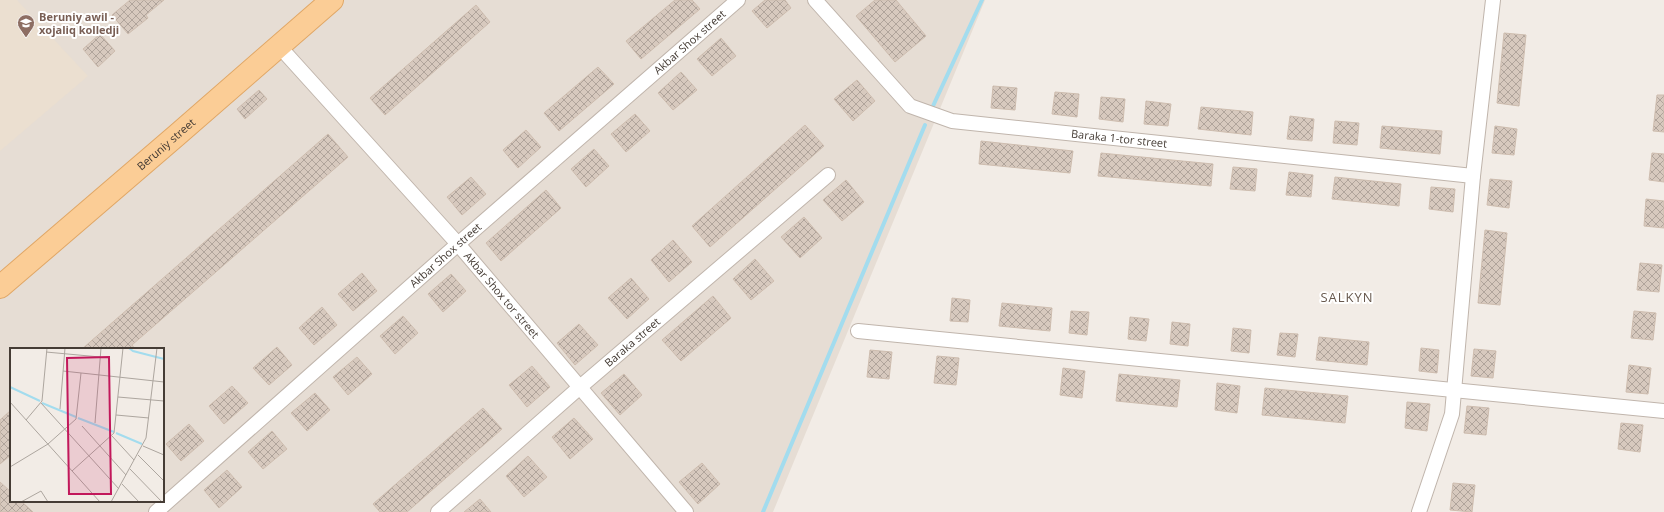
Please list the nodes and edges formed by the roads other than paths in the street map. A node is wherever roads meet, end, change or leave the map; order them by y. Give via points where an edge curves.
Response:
1 (332, 0) edge
2 (738, 0) edge
3 (815, 0) edge
4 (1493, 0) edge
5 (280, 46) junction
6 (828, 175) dead end
7 (1473, 176) junction
8 (458, 244) junction
9 (0, 287) edge
10 (858, 332) dead end
11 (580, 387) junction
12 (1454, 390) junction
13 (1664, 408) edge
14 (156, 512) edge
15 (438, 512) edge
16 (686, 512) edge
17 (1419, 512) edge

1 - 5 main road, Beruniy street
2 - 8 street, Akbar Shox street
3 - 7 street, Baraka 1-tor street via 910,106 952,121
4 - 7 street
5 - 8 street, Akbar Shox tor street
5 - 9 main road, Beruniy street
6 - 11 street, Baraka street
7 - 12 street
8 - 11 street, Akbar Shox tor street
8 - 14 street, Akbar Shox street
10 - 12 street
11 - 15 street, Baraka street
11 - 16 street, Akbar Shox tor street
12 - 13 street
12 - 17 street via 1452,414

